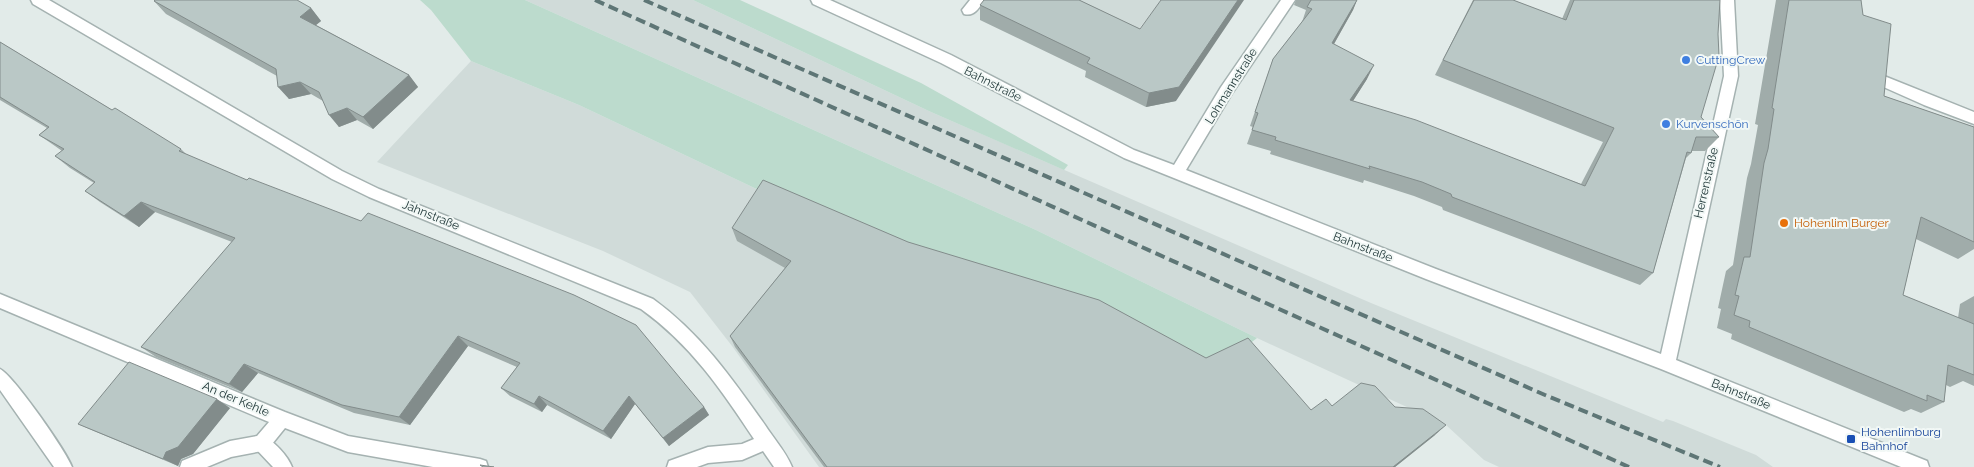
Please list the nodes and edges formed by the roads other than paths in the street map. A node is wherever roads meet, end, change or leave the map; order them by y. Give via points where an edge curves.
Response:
1 (38, 0) edge
2 (818, 0) edge
3 (1288, 0) edge
4 (1728, 0) edge
5 (1884, 81) edge
6 (1974, 118) edge
7 (1177, 174) junction
8 (0, 301) edge
9 (1667, 364) junction
10 (0, 378) edge
11 (282, 419) junction
12 (766, 442) junction
13 (262, 443) junction
14 (64, 467) edge
15 (188, 467) edge
16 (284, 467) edge
17 (480, 467) edge
18 (674, 467) edge
19 (784, 467) edge
20 (1921, 467) edge

1 - 12 street, Jahnstraße via 337,175 648,304 667,316 707,359
2 - 7 street, Bahnstraße via 946,59 1129,154
3 - 7 street, Lohmannstraße via 1226,91
4 - 9 street, Herrenstraße via 1731,76
5 - 6 street
7 - 9 street, Bahnstraße
8 - 11 street, An der Kehle
9 - 20 street, Bahnstraße
10 - 14 street
11 - 13 street
11 - 17 street, An der Kehle via 348,444
12 - 18 street via 742,452 708,455
12 - 19 street, Jahnstraße
13 - 15 street via 230,449
13 - 16 street

